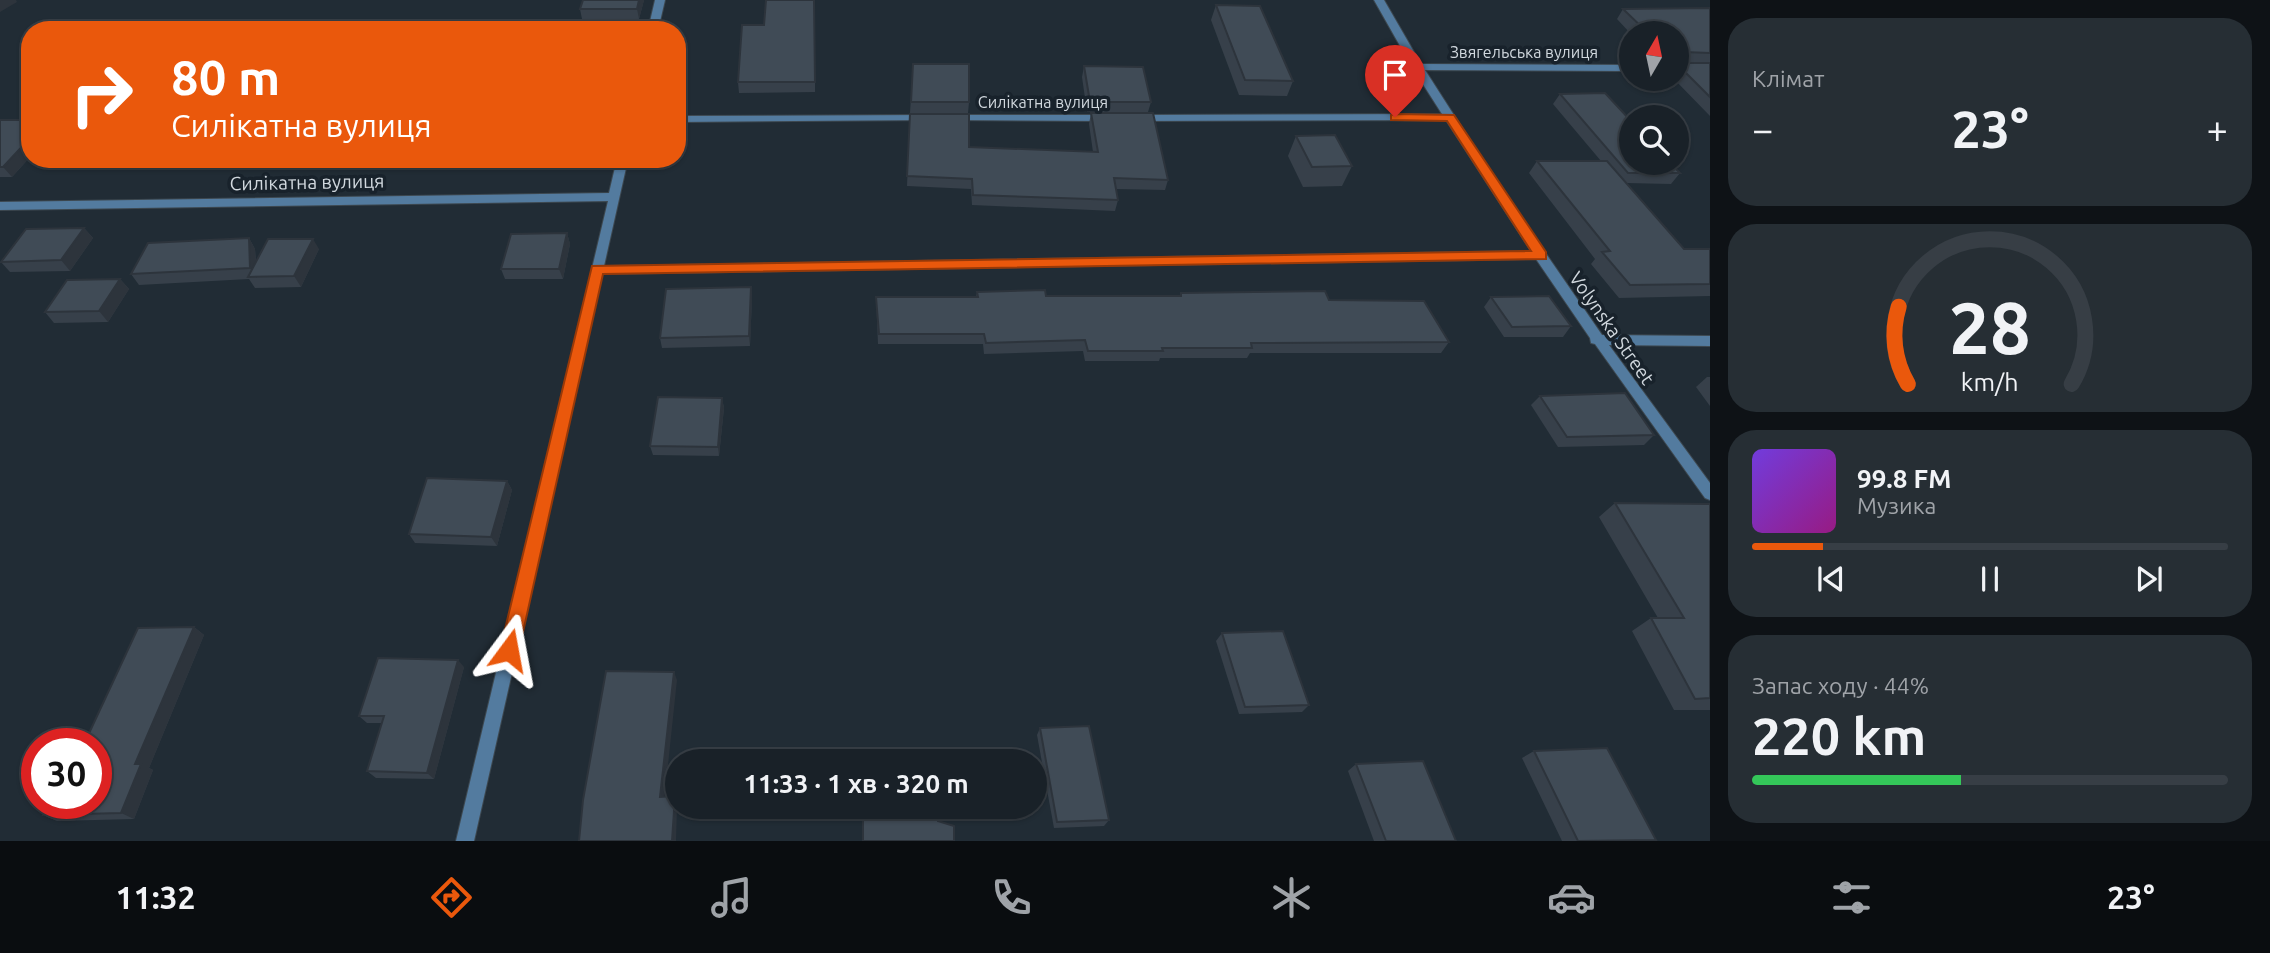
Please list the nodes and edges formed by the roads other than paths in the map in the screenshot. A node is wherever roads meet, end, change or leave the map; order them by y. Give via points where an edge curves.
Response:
1 (660, 0) edge
2 (1380, 0) edge
3 (655, 21) edge
4 (1417, 67) junction
5 (1619, 68) edge
6 (1450, 117) junction
7 (686, 119) edge
8 (621, 168) edge
9 (614, 197) junction
10 (0, 206) edge
11 (1541, 256) junction
12 (597, 270) junction
13 (1596, 340) junction
14 (1710, 341) edge
15 (1710, 494) edge
16 (465, 841) edge

1 - 3 street
2 - 4 street, Volynska Street
4 - 5 street, Звягельська вулиця
4 - 6 street, Volynska Street
6 - 7 street, Силікатна вулиця
6 - 11 street, Volynska Street
8 - 9 street
9 - 10 street, Силікатна вулиця
9 - 12 street
11 - 12 street
11 - 13 street, Volynska Street
12 - 16 street
13 - 14 street
13 - 15 street, Volynska Street

